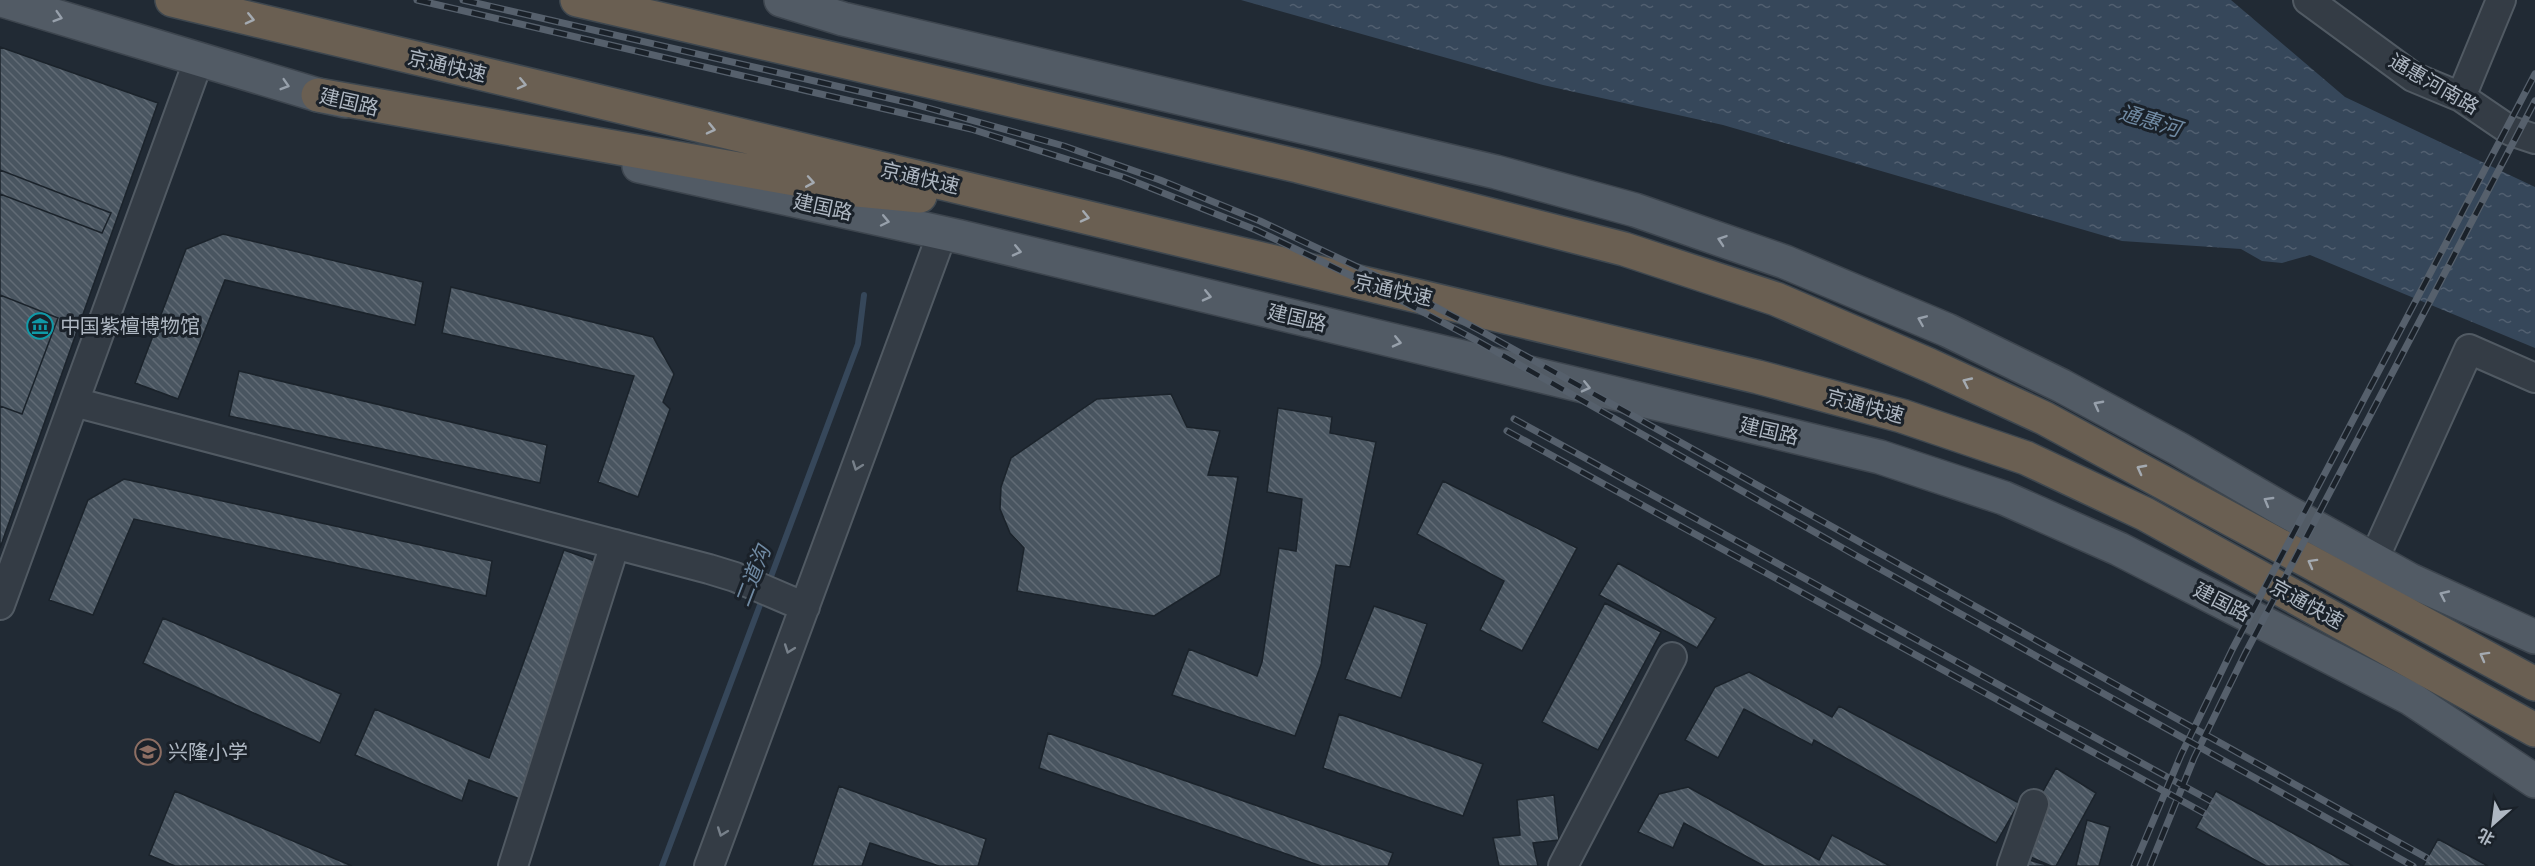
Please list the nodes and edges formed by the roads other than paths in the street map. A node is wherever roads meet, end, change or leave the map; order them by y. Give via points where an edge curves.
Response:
1 (2, 0) edge
2 (577, 0) edge
3 (662, 0) edge
4 (781, 0) edge
5 (2308, 0) edge
6 (2501, 0) edge
7 (183, 3) edge
8 (823, 58) junction
9 (199, 59) junction
10 (318, 95) junction
11 (2461, 97) junction
12 (2535, 139) edge
13 (1050, 209) junction
14 (951, 235) junction
15 (1624, 249) junction
16 (1844, 287) junction
17 (2535, 378) edge
18 (74, 402) junction
19 (615, 544) junction
20 (2374, 559) junction
21 (793, 602) junction
22 (0, 604) edge
23 (2535, 637) edge
24 (1672, 657) dead end
25 (2535, 684) edge
26 (2535, 730) edge
27 (2535, 781) edge
28 (2034, 804) dead end
29 (513, 866) edge
30 (709, 866) edge
31 (730, 866) edge
32 (1563, 866) edge
33 (2012, 866) edge

1 -> 9 main road, 建国路
2 - 8 highway, 京通快速
3 - 8 highway
16 -> 4 main road via 1785,262 1635,210 1506,175 843,19
5 - 11 street, 通惠河南路 via 2414,77
6 - 11 street
7 -> 13 highway, 京通快速
8 - 15 highway, 京通快速 via 1298,166
9 -> 10 main road, 建国路
9 - 18 street
10 -> 13 highway via 857,190
10 -> 14 main road, 建国路
11 - 12 street, 通惠河南路 via 2511,131
13 -> 26 highway, 京通快速 via 1758,377 1902,416 2026,458 2145,514
14 -> 21 street
14 -> 27 main road, 建国路 via 1880,457 2004,498 2119,549 2410,698
14 - 31 street
15 - 16 main road via 1696,258
25 -> 15 highway, 京通快速 via 2044,418 1776,299
20 -> 16 main road via 2062,386 1947,330
17 - 20 street via 2469,349
18 - 19 street
18 - 22 street
19 - 21 street via 735,577
19 - 29 street
23 -> 20 main road via 2410,580
21 -> 30 street
24 - 32 street
28 - 33 street

